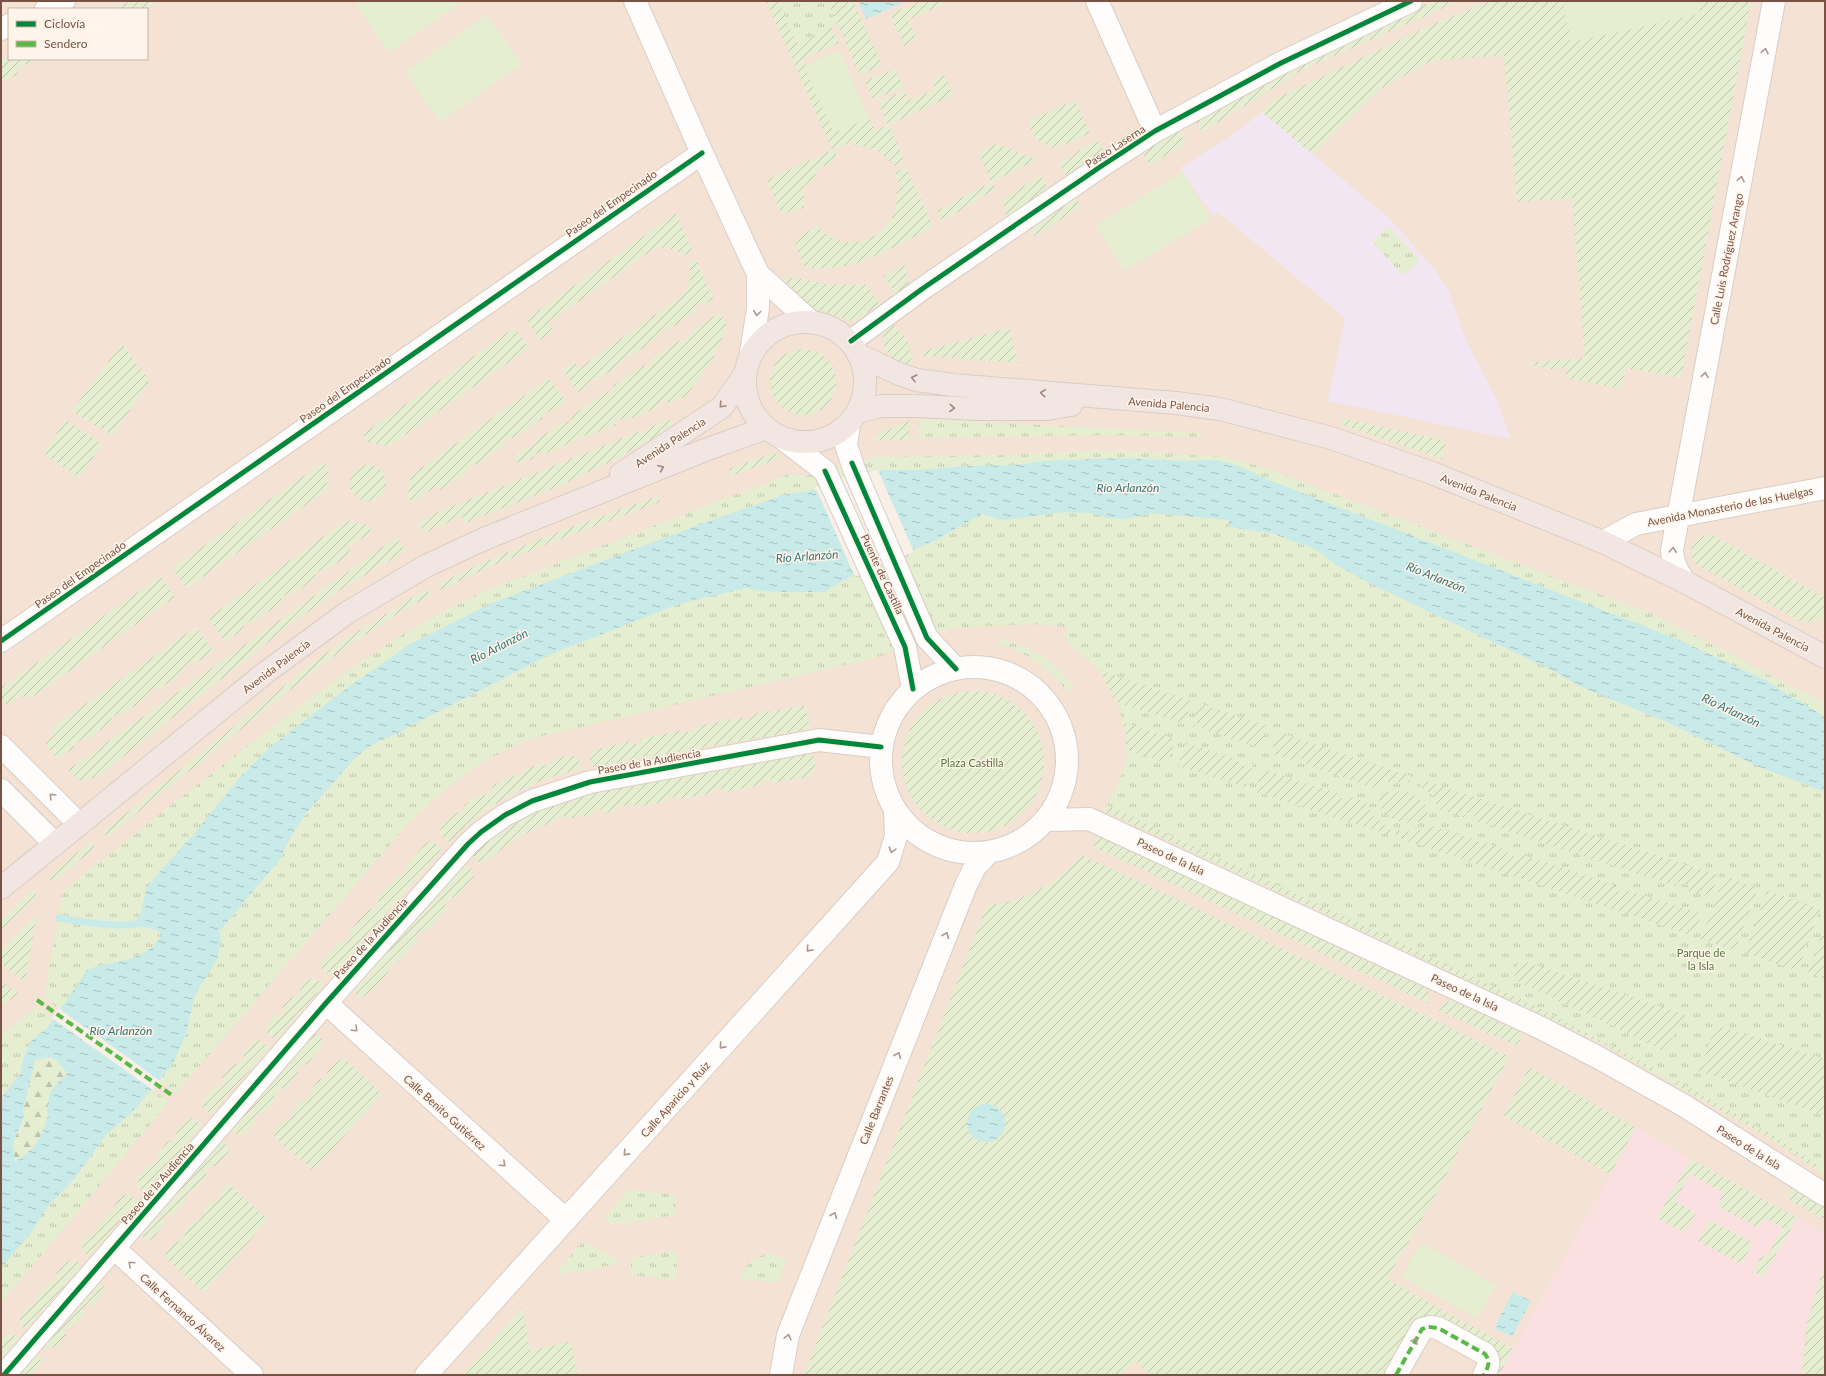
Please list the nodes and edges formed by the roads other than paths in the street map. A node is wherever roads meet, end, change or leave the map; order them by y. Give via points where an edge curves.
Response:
1 (64, 1) edge
2 (635, 1) edge
3 (1097, 1) edge
4 (1411, 1) edge
5 (1774, 1) edge
6 (48, 8) edge
7 (1155, 131) junction
8 (702, 153) junction
9 (758, 274) junction
10 (810, 321) junction
11 (856, 349) junction
12 (751, 353) junction
13 (745, 374) junction
14 (1110, 399) junction
15 (853, 418) junction
16 (774, 433) junction
17 (1825, 488) edge
18 (586, 499) junction
19 (1679, 516) junction
20 (1636, 524) junction
21 (1603, 542) junction
22 (1628, 554) junction
23 (1685, 582) junction
24 (1, 641) edge
25 (1825, 657) edge
26 (956, 669) junction
27 (913, 689) junction
28 (1, 746) edge
29 (881, 747) junction
30 (1064, 786) junction
31 (1, 790) edge
32 (895, 812) junction
33 (1089, 819) junction
34 (1046, 820) junction
35 (79, 824) junction
36 (55, 844) junction
37 (988, 853) junction
38 (1, 888) edge
39 (326, 1003) junction
40 (1825, 1195) edge
41 (566, 1220) junction
42 (114, 1248) junction
43 (4, 1375) edge
44 (252, 1375) edge
45 (426, 1375) edge
46 (781, 1375) edge
47 (1396, 1375) edge
48 (1484, 1375) edge

1 - 6 street
2 - 8 street
3 - 7 street
4 - 7 street, Paseo Laserna via 1281,63
19 -> 5 street, Calle Luis Rodríguez Arango
7 - 11 street, Paseo Laserna via 922,289
8 - 9 street
8 - 24 street, Paseo del Empecinado
9 - 10 street
9 -> 12 street via 758,308
10 - 11 highway via 832,327
10 - 12 highway via 786,324 766,335
14 -> 11 highway, Avenida Palencia via 953,386 917,380 899,374
11 - 15 highway via 866,375 865,394
12 - 13 highway
13 - 16 highway via 748,404 756,417
13 -> 18 highway, Avenida Palencia via 722,407
15 -> 14 highway, Avenida Palencia via 881,406 1047,409
14 - 21 highway, Avenida Palencia via 1220,409 1330,438 1432,473
15 - 16 highway via 835,435 818,441 800,442
15 - 26 street, Puente de Castilla via 846,445 852,463 927,638
18 -> 16 highway, Avenida Palencia via 698,452
16 - 27 street, Puente de Castilla via 825,471 905,647
17 - 19 street, Avenida Monasterio de las Huelgas
18 - 35 highway, Avenida Palencia via 484,539 426,566 348,612 265,673
19 - 20 street, Avenida Monasterio de las Huelgas
23 -> 19 street, Calle Luis Rodríguez Arango via 1673,561 1672,550
20 - 21 street, Avenida Monasterio de las Huelgas
20 - 22 street, Avenida Monasterio de las Huelgas via 1626,539
21 - 22 highway, Avenida Palencia
22 - 23 highway, Avenida Palencia
23 - 25 highway, Avenida Palencia
26 - 27 street via 932,677
26 - 30 street via 981,667 1006,672 1029,684 1047,702 1060,724 1067,748 1068,761
27 - 29 street via 890,720
35 -> 28 street
29 - 32 street via 882,780
29 - 39 street, Paseo de la Audiencia via 819,740 590,782 532,801 505,815 468,844
30 - 33 street, Paseo de la Isla
30 - 34 street via 1057,804
31 - 36 street
32 - 37 street via 920,837 941,848 964,853
32 -> 41 street, Calle Aparicio y Ruiz via 896,836 888,862
33 - 34 street, Paseo de la Isla
33 - 40 street, Paseo de la Isla via 1593,1054 1683,1105
34 - 37 street via 1020,842
35 - 36 highway, Avenida Palencia
36 - 38 highway, Avenida Palencia
46 -> 37 street, Calle Barrantes via 788,1335 814,1266 966,885 975,867
39 -> 41 street, Calle Benito Gutiérrez
39 - 42 street, Paseo de la Audiencia
41 - 45 street, Calle Aparicio y Ruiz
42 - 43 street, Paseo de la Audiencia
44 -> 42 street, Calle Fernando Álvarez
47 -> 48 street via 1422,1329 1429,1327 1438,1328 1485,1354 1489,1366

